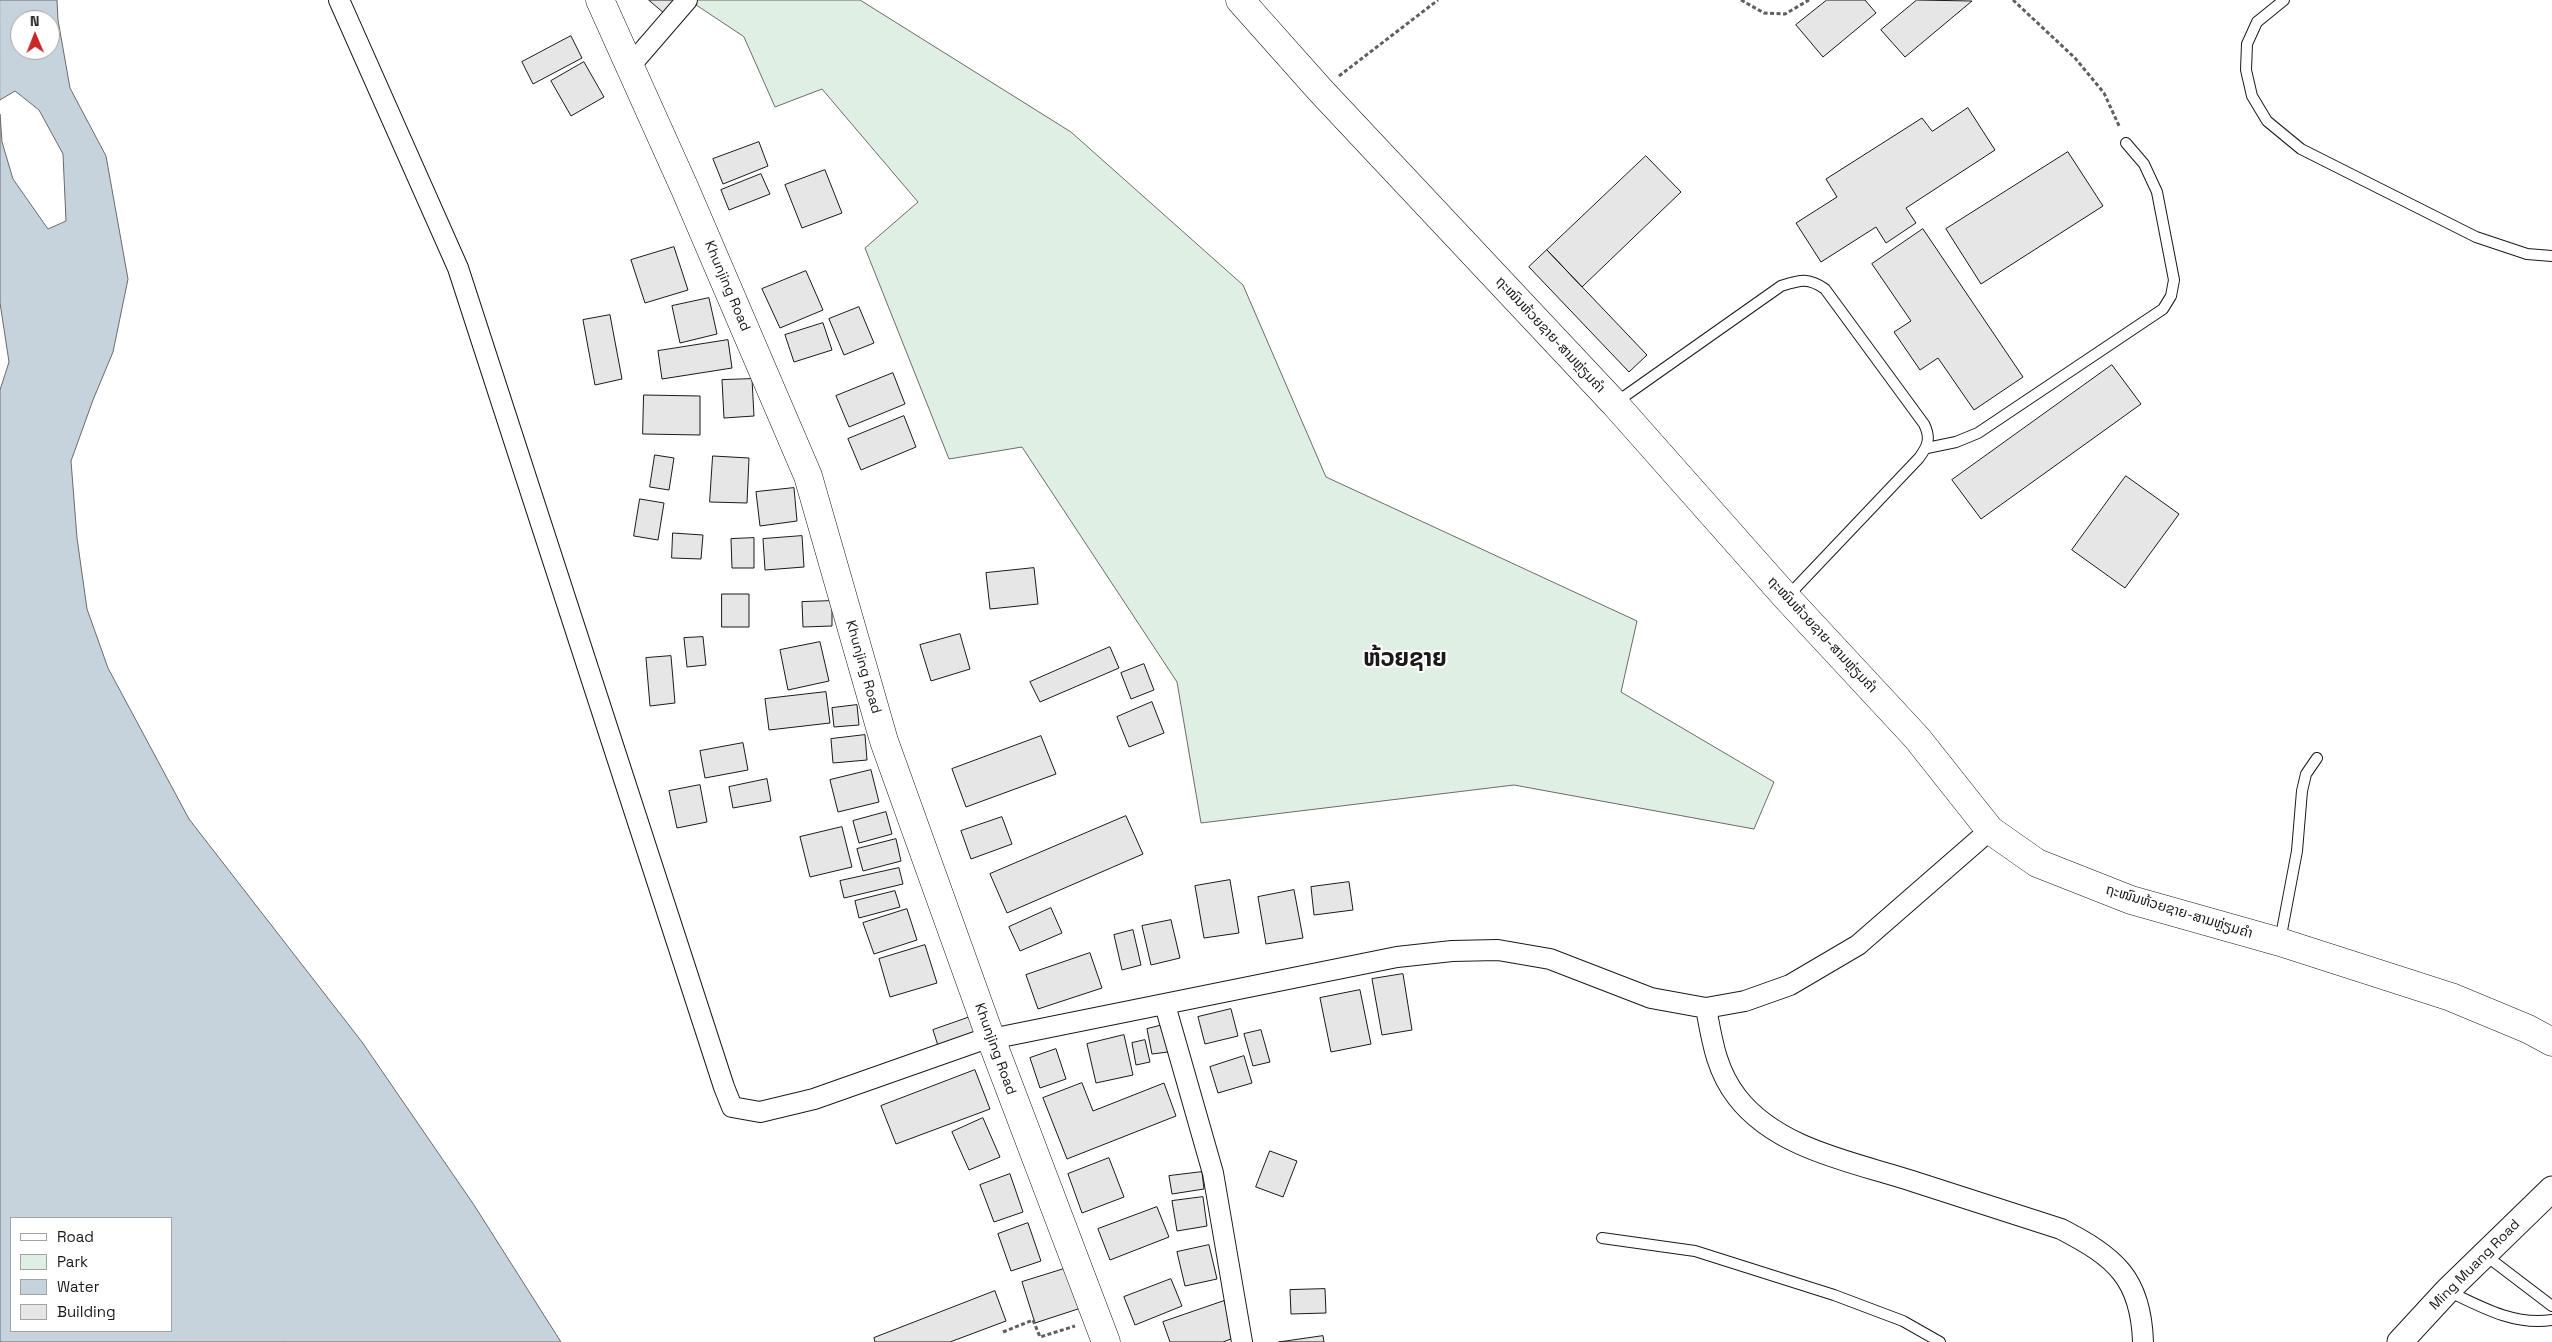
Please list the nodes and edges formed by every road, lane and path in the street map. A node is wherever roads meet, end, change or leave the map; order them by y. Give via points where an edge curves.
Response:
1 (339, 0) edge
2 (600, 0) edge
3 (687, 0) edge
4 (1240, 0) edge
5 (1438, 0) edge
6 (1740, 0) edge
7 (1809, 0) edge
8 (2013, 0) edge
9 (2284, 0) edge
10 (630, 66) junction
11 (1321, 91) junction
12 (2126, 143) joint
13 (2552, 256) edge
14 (1615, 404) junction
15 (1927, 448) junction
16 (1786, 597) junction
17 (2317, 758) dead end
18 (1990, 830) junction
19 (2280, 942) junction
20 (1165, 1005) junction
21 (1706, 1008) junction
22 (991, 1038) junction
23 (2552, 1042) edge
24 (2552, 1189) edge
25 (1602, 1238) dead end
26 (2485, 1255) junction
27 (2447, 1291) junction
28 (2552, 1306) edge
29 (2552, 1320) edge
30 (1102, 1330) edge
31 (1003, 1332) dead end
32 (1242, 1342) edge
33 (1940, 1342) edge
34 (2143, 1342) edge
35 (2400, 1342) edge

1 - 22 street via 458,268 732,1107 760,1112 814,1099
2 - 10 main road, Khunjing Road
3 - 10 street
4 - 11 main road, ຖະໜົນຫ້ວຍຊາຍ-ສາມຫຼ່ຽມຄຳ
5 - 11 path
6 - 7 path via 1764,13 1785,14
8 - 12 path via 2076,58 2104,93
9 - 13 lane via 2256,22 2247,44 2246,70 2252,96 2268,121 2301,149 2476,237 2527,254
10 - 22 main road, Khunjing Road via 808,476 884,740
11 - 14 main road, ຖະໜົນຫ້ວຍຊາຍ-ສາມຫຼ່ຽມຄຳ
12 - 15 lane via 2144,164 2157,192 2174,280 2172,296 2163,309 1978,433
14 - 15 lane via 1781,286 1798,280 1814,281 1825,289 1924,424 1929,434
14 - 16 main road, ຖະໜົນຫ້ວຍຊາຍ-ສາມຫຼ່ຽມຄຳ
15 - 16 lane
16 - 18 main road, ຖະໜົນຫ້ວຍຊາຍ-ສາມຫຼ່ຽມຄຳ via 1917,738
17 - 19 lane via 2306,774 2302,791 2297,851
18 - 19 main road, ຖະໜົນຫ້ວຍຊາຍ-ສາມຫຼ່ຽມຄຳ via 2037,863 2131,900
18 - 21 street via 1858,945 1790,985 1746,1001
19 - 23 main road, ຖະໜົນຫ້ວຍຊາຍ-ສາມຫຼ່ຽມຄຳ via 2450,997
20 - 21 street via 1397,957 1498,950 1550,959 1651,998
20 - 22 street
20 - 32 street via 1213,1173
21 - 34 street via 1715,1055 1725,1079 1738,1098 1765,1124 1807,1147 2061,1229 2096,1247 2120,1269 2134,1292 2142,1317
22 - 30 main road, Khunjing Road
24 - 26 street, Ming Muang Road
25 - 33 lane via 1704,1254 1834,1294 1903,1321
26 - 27 street, Ming Muang Road
26 - 28 lane
27 - 29 lane via 2485,1309 2524,1321
27 - 35 street, Ming Muang Road
30 - 31 path via 1040,1337 1033,1320

